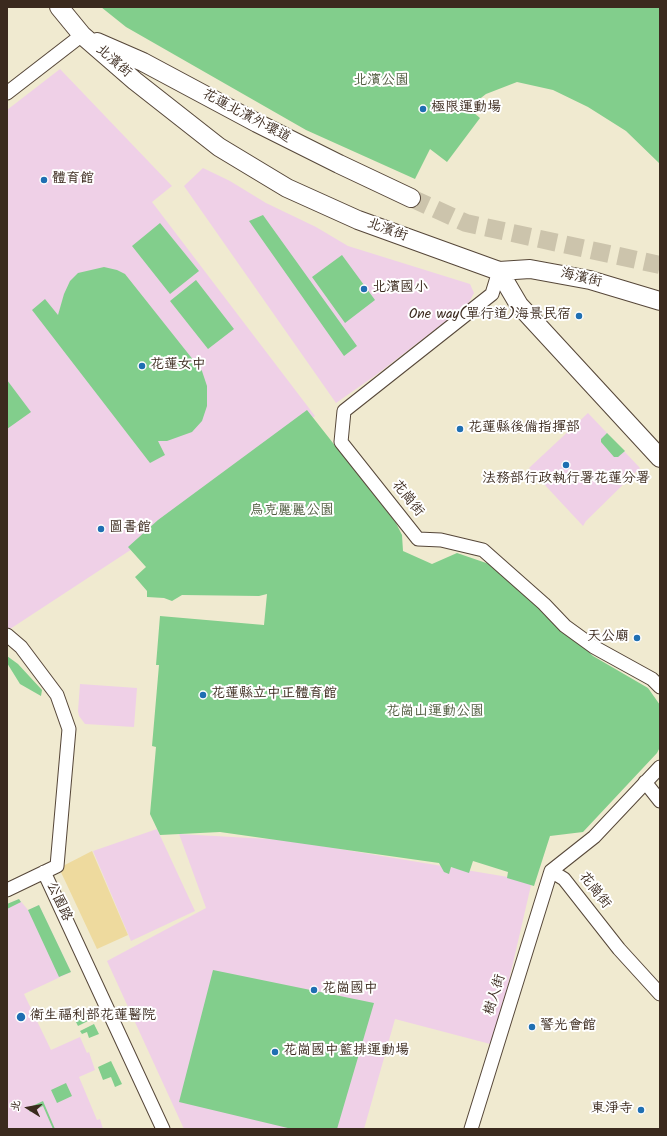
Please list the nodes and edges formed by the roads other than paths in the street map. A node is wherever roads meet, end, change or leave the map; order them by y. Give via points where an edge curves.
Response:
1 (60, 9) edge
2 (82, 35) junction
3 (7, 93) edge
4 (411, 198) tunnel mouth
5 (499, 271) junction
6 (660, 301) edge
7 (659, 455) edge
8 (7, 635) edge
9 (660, 687) edge
10 (660, 767) edge
11 (644, 782) junction
12 (660, 801) edge
13 (551, 871) junction
14 (44, 872) junction
15 (7, 890) edge
16 (660, 994) edge
17 (163, 1129) edge
18 (471, 1129) edge

1 - 2 main road, 北濱街
2 - 3 street
2 - 4 main road, 花蓮北濱外環道 via 143,62 257,124
2 - 5 main road, 北濱街 via 135,81 219,147 287,188 358,220
5 - 6 main road, 海濱街 via 538,270 590,280
5 - 7 main road via 519,305
5 - 9 street, 花崗街 via 492,294 344,411 340,442 418,539 441,540 483,550 565,626 594,647 652,679
8 - 14 street, 公園路 via 21,647 57,694 69,729 57,866
10 - 11 street
11 - 12 street
11 - 13 street via 594,837
13 - 16 street, 花崗街 via 564,879 619,949
13 - 18 street, 樹人街
14 - 15 street
14 - 17 street, 公園路

